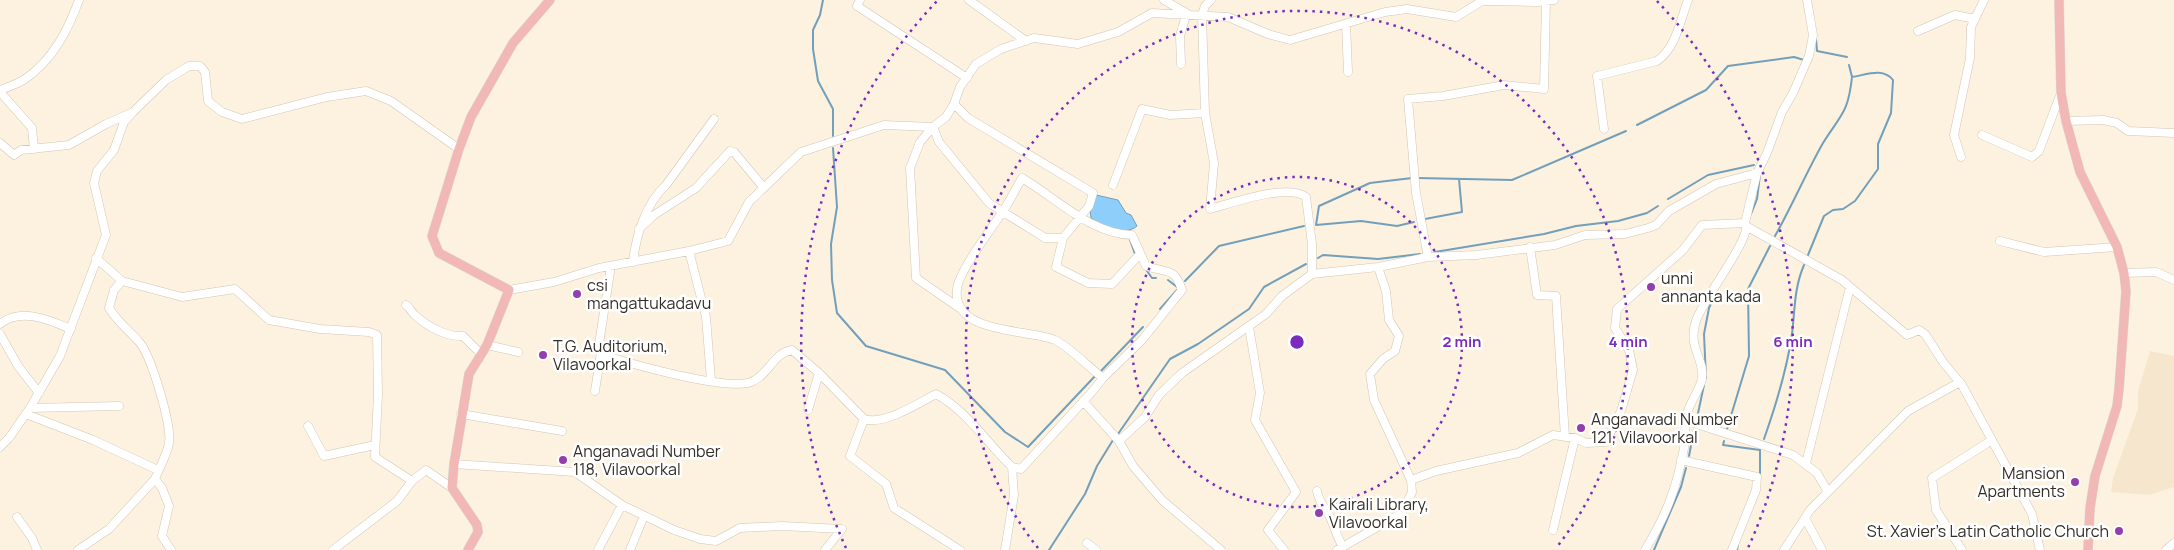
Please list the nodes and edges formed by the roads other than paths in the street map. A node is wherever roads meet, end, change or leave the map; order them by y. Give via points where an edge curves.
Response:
1 (79, 0) edge
2 (550, 0) edge
3 (860, 0) edge
4 (969, 0) edge
5 (1164, 0) edge
6 (1211, 0) edge
7 (1688, 0) edge
8 (1807, 0) edge
9 (1984, 0) edge
10 (2059, 0) edge
11 (1550, 1) edge
12 (1187, 15) junction
13 (1202, 15) junction
14 (1975, 20) junction
15 (1346, 24) junction
16 (1918, 31) dead end
17 (1026, 41) junction
18 (1182, 64) dead end
19 (1348, 72) dead end
20 (967, 78) junction
21 (0, 91) edge
22 (2061, 94) junction
23 (954, 104) junction
24 (133, 112) junction
25 (1205, 113) junction
26 (714, 119) dead end
27 (2066, 121) junction
28 (933, 128) junction
29 (1604, 128) dead end
30 (2174, 133) edge
31 (1982, 135) dead end
32 (0, 143) edge
33 (34, 149) junction
34 (459, 149) junction
35 (1961, 157) dead end
36 (1757, 173) junction
37 (1113, 185) dead end
38 (764, 188) junction
39 (1002, 212) junction
40 (1081, 217) junction
41 (1746, 225) junction
42 (639, 229) junction
43 (1063, 238) junction
44 (2000, 242) dead end
45 (1530, 247) junction
46 (2117, 247) junction
47 (689, 251) junction
48 (1140, 254) junction
49 (1428, 257) junction
50 (96, 258) junction
51 (633, 262) junction
52 (610, 266) junction
53 (1378, 267) junction
54 (2124, 273) junction
55 (1312, 274) junction
56 (2174, 280) edge
57 (122, 281) junction
58 (1850, 287) junction
59 (509, 290) junction
60 (406, 304) dead end
61 (962, 310) junction
62 (0, 324) edge
63 (1249, 327) junction
64 (70, 329) junction
65 (0, 334) edge
66 (487, 345) junction
67 (518, 352) dead end
68 (601, 352) junction
69 (481, 354) junction
70 (819, 373) junction
71 (1099, 376) junction
72 (711, 380) junction
73 (1960, 382) junction
74 (595, 391) dead end
75 (39, 393) junction
76 (1083, 402) junction
77 (119, 406) dead end
78 (808, 410) dead end
79 (28, 411) junction
80 (461, 414) junction
81 (864, 419) junction
82 (1687, 421) junction
83 (308, 426) dead end
84 (562, 431) dead end
85 (1565, 437) junction
86 (1575, 438) junction
87 (1992, 440) junction
88 (1119, 441) junction
89 (375, 445) junction
90 (0, 447) edge
91 (1681, 460) junction
92 (1806, 463) junction
93 (454, 464) junction
94 (1012, 467) junction
95 (158, 470) junction
96 (155, 479) junction
97 (1411, 480) junction
98 (412, 481) junction
99 (452, 488) junction
100 (1317, 492) dead end
101 (1828, 492) junction
102 (622, 505) junction
103 (644, 516) junction
104 (17, 517) dead end
105 (1805, 518) junction
106 (1553, 530) dead end
107 (946, 542) junction
108 (1087, 542) dead end
109 (2174, 542) edge
110 (1340, 548) edge
111 (37, 550) edge
112 (78, 550) edge
113 (172, 550) edge
114 (333, 550) edge
115 (468, 550) edge
116 (598, 550) edge
117 (630, 550) edge
118 (825, 550) edge
119 (942, 550) edge
120 (960, 550) edge
121 (1005, 550) edge
122 (1096, 550) edge
123 (1221, 550) edge
124 (1284, 550) edge
125 (1645, 550) edge
126 (1732, 550) edge
127 (1784, 550) edge
128 (1822, 550) edge
129 (1962, 550) edge
130 (2040, 550) edge
131 (2088, 550) edge
132 (2166, 550) edge

1 - 21 street via 53,53 25,80
2 - 34 main road via 513,42 471,117
3 - 20 street via 857,6
4 - 17 street
5 - 12 street
6 - 13 street
7 - 29 street via 1665,55 1657,61 1597,76
8 - 36 street via 1813,35 1809,56
9 - 14 street
10 - 22 main road
11 - 15 street via 1482,1 1456,17 1407,9
11 - 49 street via 1544,89 1504,85 1408,99 1415,183
12 - 13 street
12 - 17 street via 1152,13 1118,32 1078,44 1034,38
12 - 18 street via 1180,36
13 - 15 street via 1228,17 1290,40
13 - 25 street
14 - 16 street via 1955,14
14 - 35 street via 1954,136
15 - 19 street
17 - 20 street via 1001,49 976,64
20 - 23 street
21 - 33 street via 32,128
22 - 27 main road
22 - 31 street via 2039,151 2032,156
23 - 28 street via 946,117
23 - 40 street via 968,118 1093,193
24 - 33 street via 69,145
24 - 34 street via 166,80 189,66 200,66 206,72 208,101 236,118 327,96 366,91 391,101
24 - 50 street via 124,122 114,150 97,171 94,183 106,235
25 - 37 street via 1170,115 1142,109
25 - 55 street via 1214,163 1210,209 1258,196 1301,193 1306,198
26 - 42 street via 657,193
27 - 30 street via 2104,120 2117,123 2128,131
27 - 46 main road via 2080,172
28 - 38 street via 884,125 801,152
28 - 39 street via 939,142 989,203
28 - 61 street via 920,142 910,168 916,278
32 - 33 street via 14,155 21,150
34 - 59 main road via 432,236 439,254
36 - 41 street
36 - 45 street via 1716,184 1669,211 1656,225 1648,228
38 - 42 street via 730,151 696,188 654,215
38 - 47 street via 749,202 728,240
39 - 40 street via 1022,178
39 - 43 street via 1045,238
39 - 61 street via 957,288
40 - 43 street
40 - 48 street via 1117,235 1132,235
41 - 58 street
41 - 82 street via 1746,237 1696,320 1693,334 1702,380
41 - 86 street via 1702,225 1683,250 1617,309 1615,328 1629,350 1633,370 1621,411 1606,442 1586,444
42 - 51 street
43 - 48 street via 1056,267 1088,283 1112,284
44 - 46 street via 2044,252
45 - 49 street via 1476,255
45 - 85 street via 1537,295 1556,296
46 - 54 main road
47 - 51 street
47 - 72 street via 706,318
48 - 71 street via 1146,266 1168,270 1178,276 1182,290 1142,340
49 - 53 street
50 - 57 street
50 - 64 street
51 - 52 street
52 - 59 street via 554,282
52 - 68 street via 599,344
53 - 55 street
53 - 97 street via 1386,291 1389,320 1399,336 1395,351 1370,374 1374,400
54 - 56 street via 2156,272
54 - 131 main road via 2126,290 2119,389 2095,476
55 - 63 street
57 - 89 street via 182,297 235,289 269,320 377,335
57 - 95 street via 114,290 109,308 149,357 167,417 169,443
58 - 73 street via 1907,335 1919,330 1925,334
58 - 92 street
59 - 66 main road
60 - 69 street via 415,316 442,332 452,337 463,336
61 - 71 street via 995,329 1056,340
62 - 64 street via 32,315
63 - 88 street via 1182,373 1159,394 1145,416
63 - 124 street via 1260,393 1255,420 1296,492 1268,530
64 - 75 street via 60,356
65 - 75 street via 18,366
66 - 67 street
66 - 69 main road
68 - 72 street via 668,374
68 - 74 street
69 - 80 main road via 469,374
70 - 72 street via 792,350 782,351 751,382 738,384
70 - 78 street
70 - 81 street
71 - 76 street
73 - 87 street
73 - 101 street via 1908,411
75 - 79 street
76 - 88 street
76 - 94 street via 1028,463 1021,469
77 - 79 street
79 - 90 street
79 - 95 street
80 - 84 street
80 - 93 main road
81 - 94 street via 871,422 891,416 936,394 966,419
81 - 107 street via 850,456 886,484 894,508
82 - 91 street
82 - 92 street via 1793,455
83 - 89 street via 324,456
85 - 86 street
85 - 97 street via 1553,435 1518,453 1436,471
86 - 106 street
87 - 129 street via 1932,478 1936,510
87 - 130 street via 2032,514
88 - 123 street via 1133,466 1162,500
89 - 98 street via 375,457
91 - 125 street via 1667,513
91 - 126 street via 1757,476 1756,490
92 - 101 street via 1818,473
93 - 99 main road
93 - 102 street via 575,472
94 - 121 street via 1014,495
95 - 96 street
96 - 112 street via 109,529
96 - 113 street via 169,506 162,536
97 - 110 street via 1412,492 1402,513
98 - 99 street via 426,470
98 - 114 street via 397,502
99 - 115 main road via 477,525 478,532
100 - 110 street
101 - 105 street
102 - 103 street
102 - 116 street
103 - 117 street
103 - 118 street via 700,539 716,541 740,528 842,529
104 - 111 street
105 - 127 street
105 - 128 street
107 - 119 street
107 - 120 street
108 - 122 street
109 - 132 street

